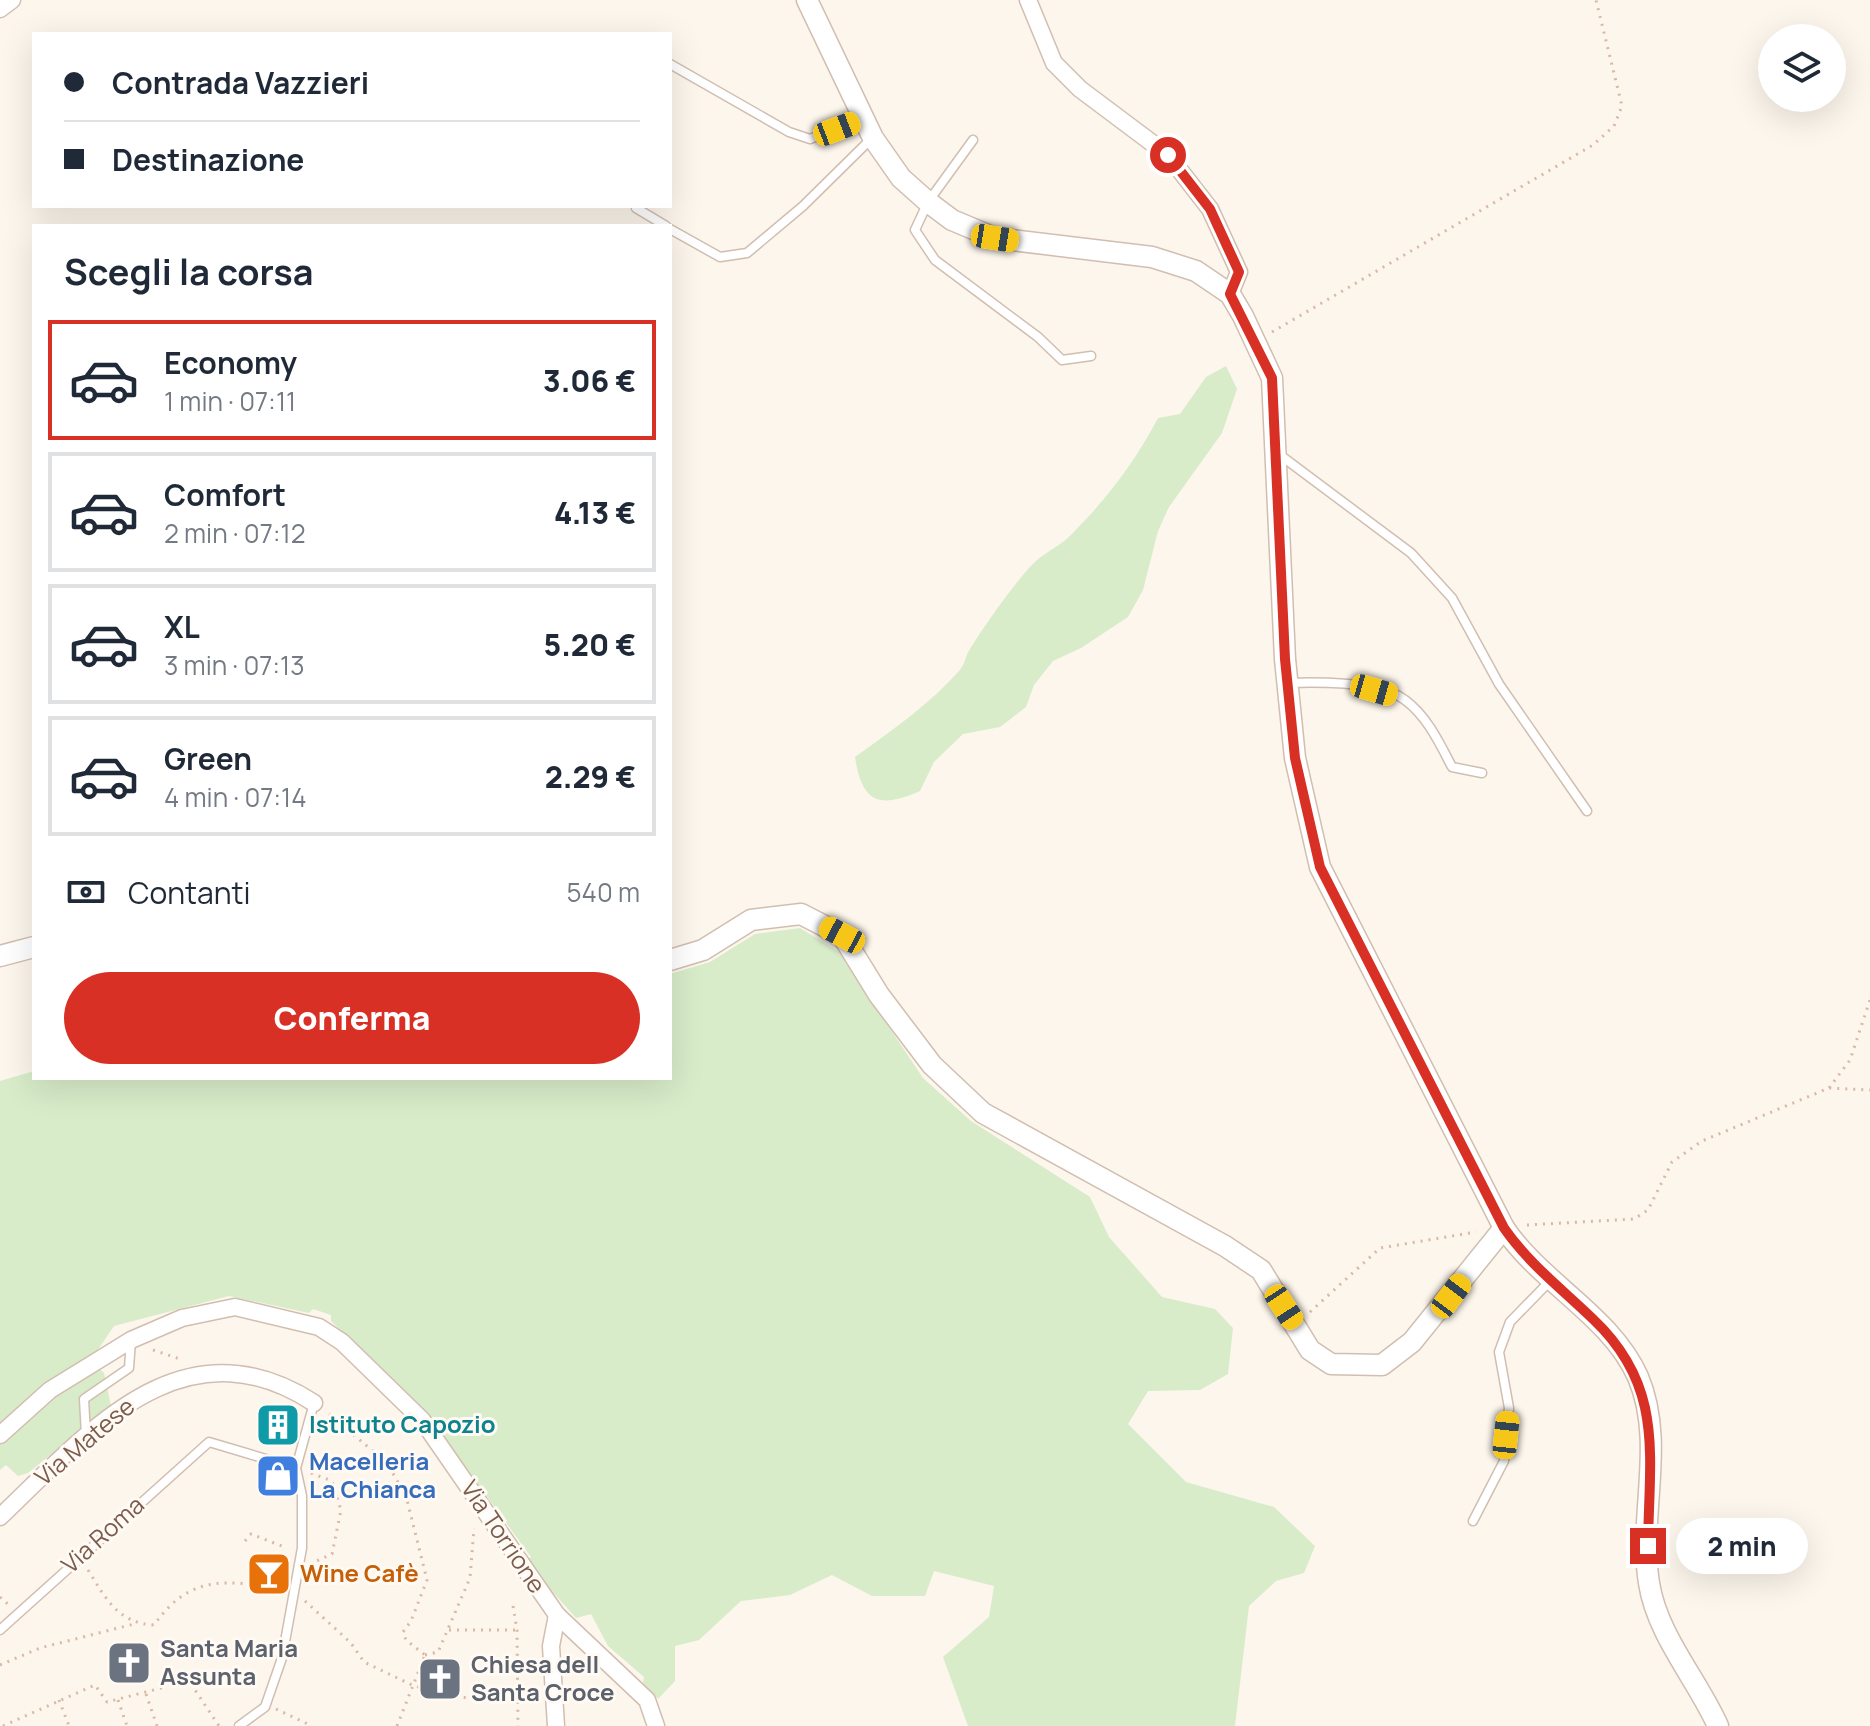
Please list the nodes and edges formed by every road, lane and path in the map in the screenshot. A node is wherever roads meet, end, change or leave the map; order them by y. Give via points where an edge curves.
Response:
1 (12, 0) edge
2 (807, 0) edge
3 (1028, 0) edge
4 (1596, 0) edge
5 (0, 9) edge
6 (672, 65) edge
7 (863, 119) junction
8 (873, 138) junction
9 (973, 140) dead end
10 (928, 202) junction
11 (636, 208) dead end
12 (663, 224) edge
13 (672, 229) edge
14 (1230, 294) junction
15 (1255, 342) junction
16 (1091, 356) dead end
17 (1276, 452) junction
18 (1287, 683) junction
19 (1482, 773) dead end
20 (1587, 811) dead end
21 (32, 948) edge
22 (0, 956) edge
23 (672, 959) edge
24 (1870, 1000) edge
25 (1829, 1088) junction
26 (1870, 1090) edge
27 (1504, 1228) junction
28 (1550, 1281) junction
29 (1296, 1325) junction
30 (131, 1340) junction
31 (314, 1403) junction
32 (0, 1435) edge
33 (86, 1435) junction
34 (296, 1468) junction
35 (477, 1497) junction
36 (0, 1517) edge
37 (1473, 1521) dead end
38 (245, 1541) dead end
39 (279, 1545) dead end
40 (80, 1556) junction
41 (297, 1570) junction
42 (269, 1587) dead end
43 (294, 1590) junction
44 (513, 1606) dead end
45 (557, 1615) junction
46 (134, 1624) junction
47 (0, 1630) edge
48 (449, 1630) junction
49 (517, 1630) junction
50 (425, 1655) junction
51 (0, 1665) edge
52 (191, 1684) dead end
53 (412, 1685) junction
54 (165, 1687) dead end
55 (146, 1694) junction
56 (59, 1700) junction
57 (118, 1700) junction
58 (519, 1702) junction
59 (265, 1707) junction
60 (3, 1726) edge
61 (69, 1726) edge
62 (127, 1726) edge
63 (157, 1726) edge
64 (219, 1726) edge
65 (239, 1726) edge
66 (312, 1726) edge
67 (397, 1726) edge
68 (518, 1726) edge
69 (556, 1726) edge
70 (656, 1726) edge
71 (1718, 1726) edge

1 - 5 street
2 - 7 street
3 - 14 street via 1054,63 1168,155 1210,209 1239,272
4 - 15 path via 1622,106 1614,126 1593,145
6 - 7 lane via 810,139
7 - 8 street
8 - 10 street via 901,178
8 - 13 lane via 747,253 720,257
9 - 10 lane
10 - 14 street via 952,220 995,238 1152,257 1196,271
10 - 16 lane via 915,230 935,260 1062,360
11 - 12 lane
14 - 15 street
15 - 17 street via 1272,378
17 - 18 street
17 - 20 lane via 1411,553 1452,598 1499,684
18 - 19 lane via 1345,682 1404,698 1435,733 1452,767
18 - 27 street via 1295,758 1320,867
21 - 22 street
23 - 29 street via 703,950 751,920 801,914 842,935 932,1065 983,1113 1261,1270
24 - 25 path via 1850,1060
25 - 26 path
25 - 27 path via 1702,1141 1672,1162 1648,1210 1634,1219
27 - 28 street
27 - 29 path via 1380,1248
27 - 29 street via 1412,1342 1382,1365 1331,1364 1310,1350
28 - 37 lane via 1510,1322 1499,1352 1509,1408 1504,1461
28 - 71 street via 1606,1332 1638,1378 1650,1429 1651,1594
30 - 32 street, Via Torrione via 50,1390
30 - 33 lane via 129,1368 84,1399
30 - 35 street, Via Torrione via 182,1318 230,1307 319,1327 342,1342 422,1420
31 - 33 street, Via Matese via 249,1374 192,1375 144,1393
31 - 34 lane
31 - 50 path via 387,1463 406,1496 427,1580 403,1632
33 - 36 street, Via Matese
34 - 40 lane, Via Roma via 209,1442
34 - 41 lane via 302,1496
34 - 41 path via 332,1481 341,1510 332,1554
35 - 45 street, Via Torrione
35 - 48 path via 470,1578
38 - 39 path via 251,1534
40 - 46 path via 106,1599
40 - 47 lane, Via Roma
41 - 43 lane
42 - 46 path via 210,1581 166,1608 154,1625
43 - 53 path via 364,1662
43 - 59 lane via 282,1658
44 - 49 path
45 - 69 street via 551,1646
45 - 70 street, Via Torrione via 647,1700
46 - 51 path via 40,1648
48 - 49 path
48 - 50 path via 438,1652
49 - 58 path
50 - 53 path
52 - 64 path
53 - 58 path via 447,1696
53 - 67 path
54 - 55 path
55 - 57 path
55 - 63 path
56 - 57 path via 95,1685 107,1702
56 - 60 path
56 - 61 path
57 - 62 path
58 - 68 path
59 - 65 lane
59 - 66 path via 284,1710

